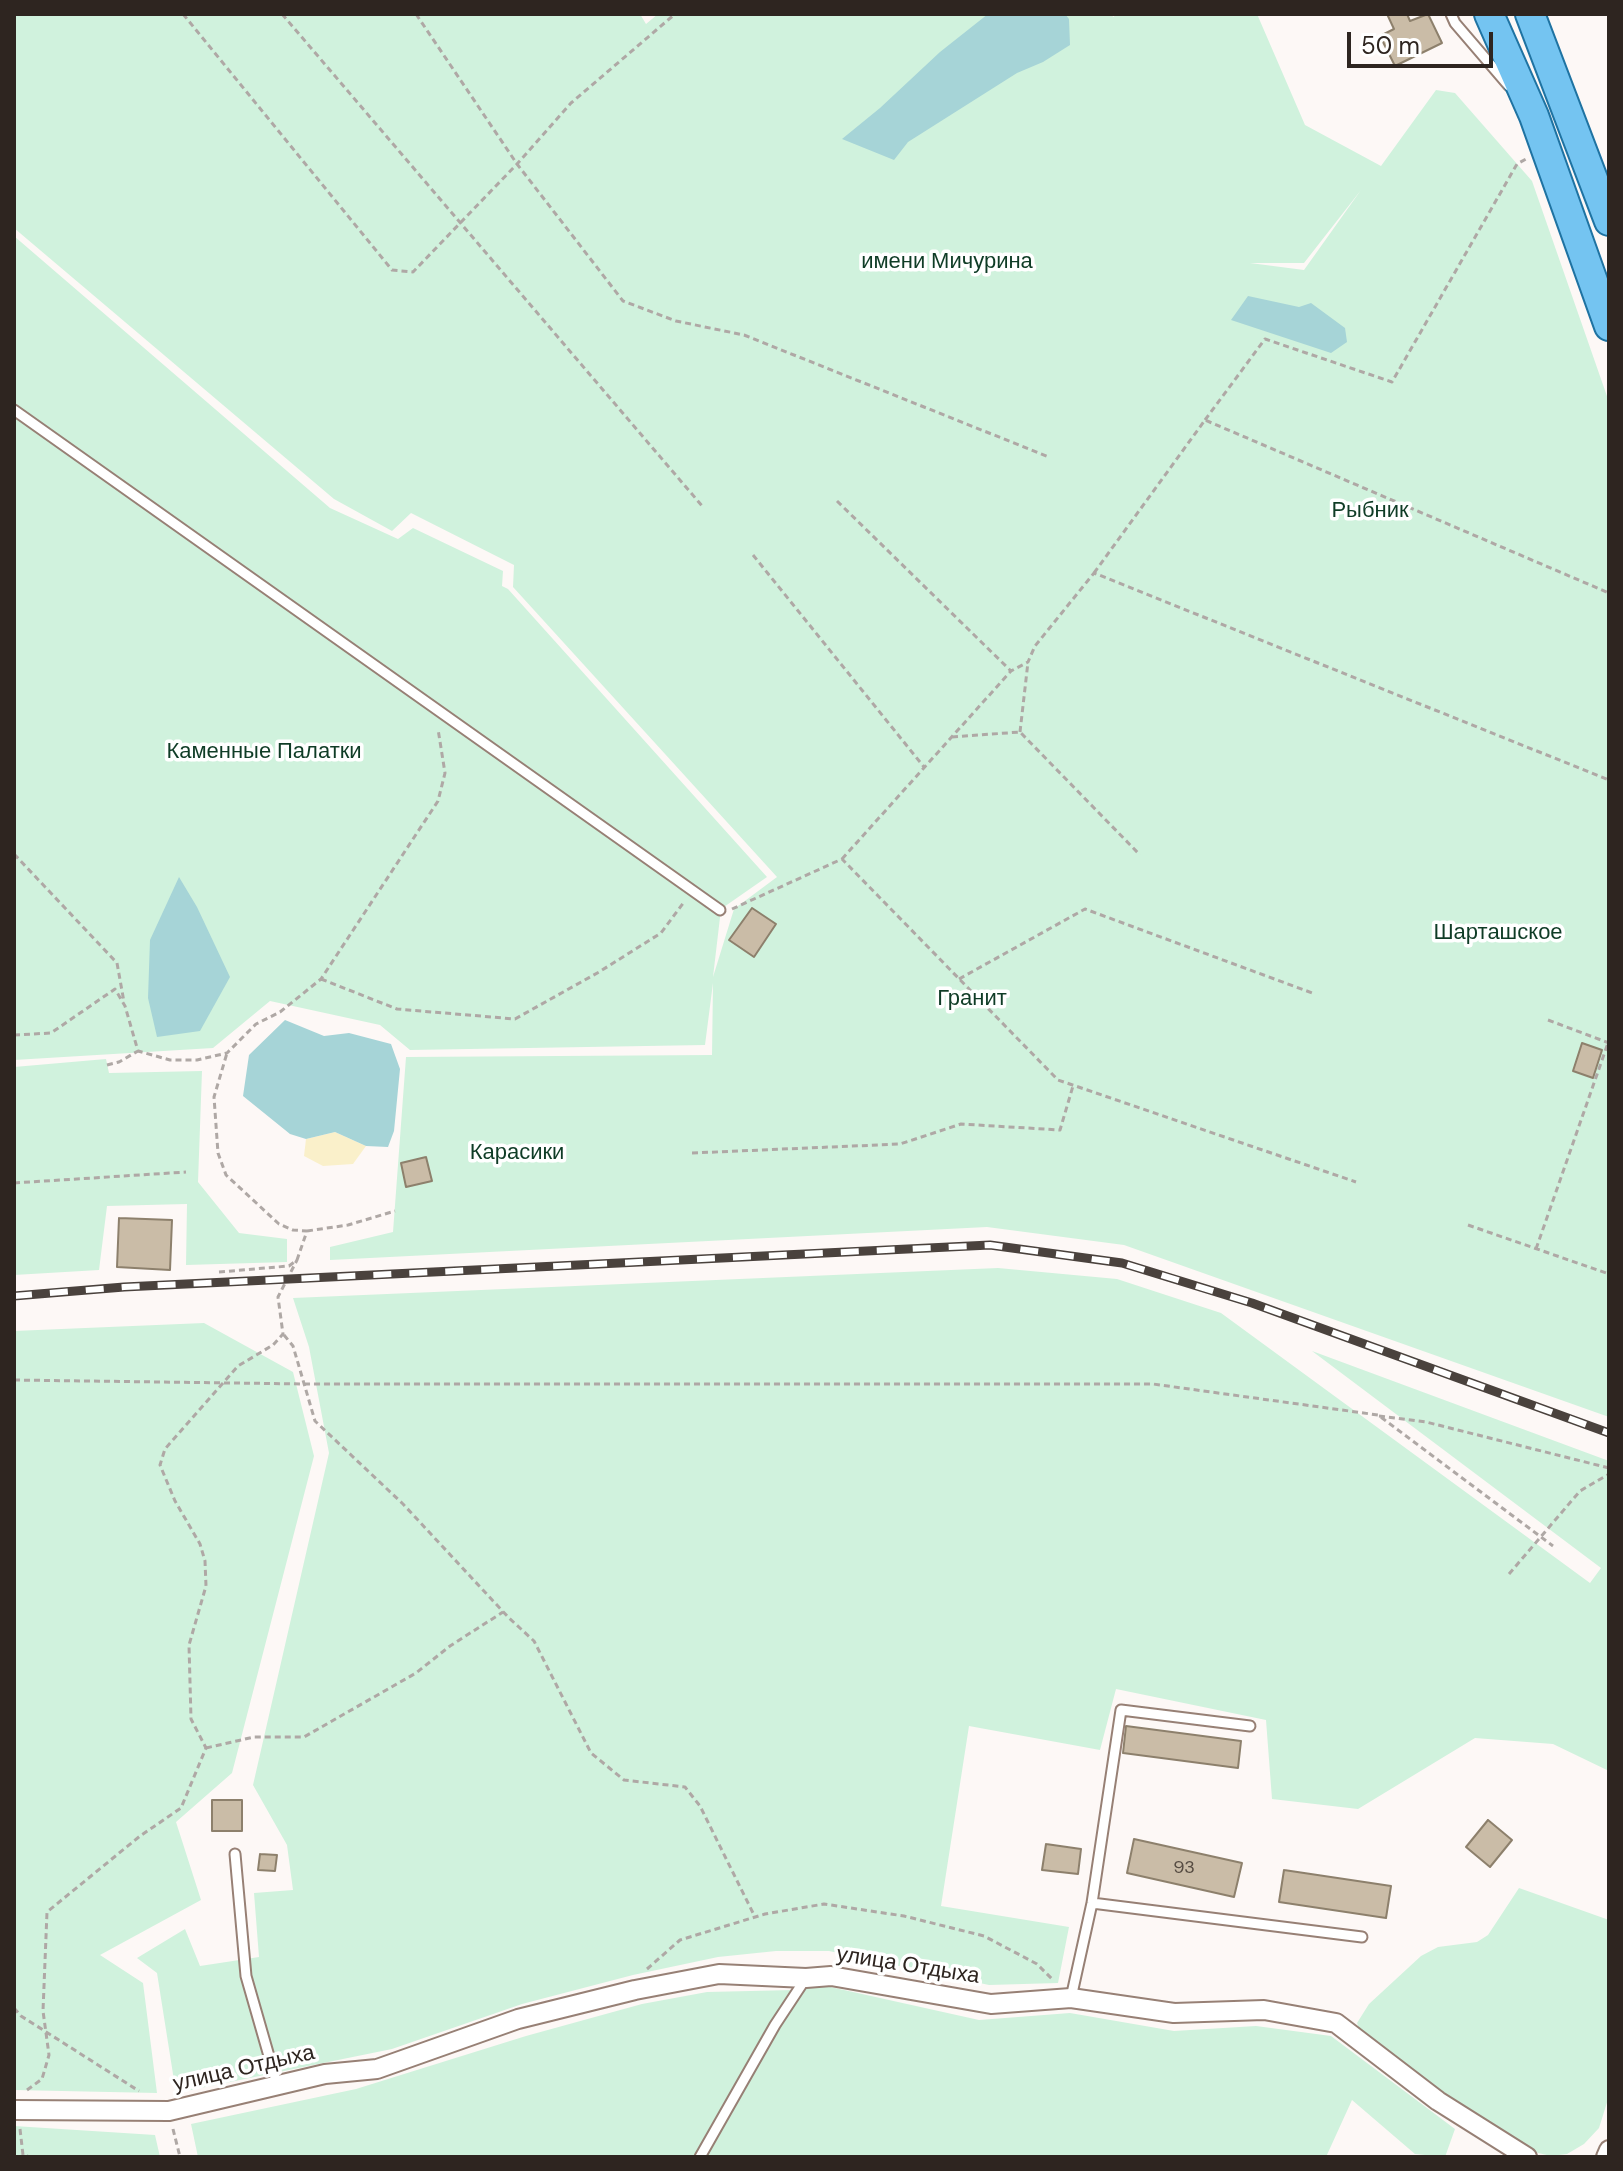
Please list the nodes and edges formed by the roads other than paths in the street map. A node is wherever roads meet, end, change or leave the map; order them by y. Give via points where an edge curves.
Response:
1 (1451, 14) edge
2 (1489, 14) edge
3 (1530, 14) edge
4 (1534, 116) junction
5 (1609, 221) edge
6 (1607, 318) edge
7 (14, 410) edge
8 (720, 910) road end
9 (1250, 1726) dead end
10 (235, 1854) dead end
11 (1092, 1903) junction
12 (1362, 1937) dead end
13 (806, 1978) junction
14 (1071, 1998) junction
15 (277, 2084) junction
16 (17, 2110) edge
17 (1609, 2150) edge
18 (700, 2157) edge
19 (1527, 2157) edge
20 (1606, 2157) edge

1 - 4 lane
2 - 4 main road
3 - 5 main road
4 - 6 main road
7 - 8 lane
9 - 11 lane via 1121,1710
10 - 15 lane via 246,1976
11 - 12 lane
11 - 14 lane
13 - 14 street, улица Отдыха via 831,1976 991,2004
13 - 15 street, улица Отдыха via 719,1974 617,1994 518,2019 377,2069
13 - 18 lane
14 - 19 street, улица Отдыха via 1174,2013 1264,2010 1336,2023 1438,2101
15 - 16 street, улица Отдыха via 169,2111
17 - 20 street

